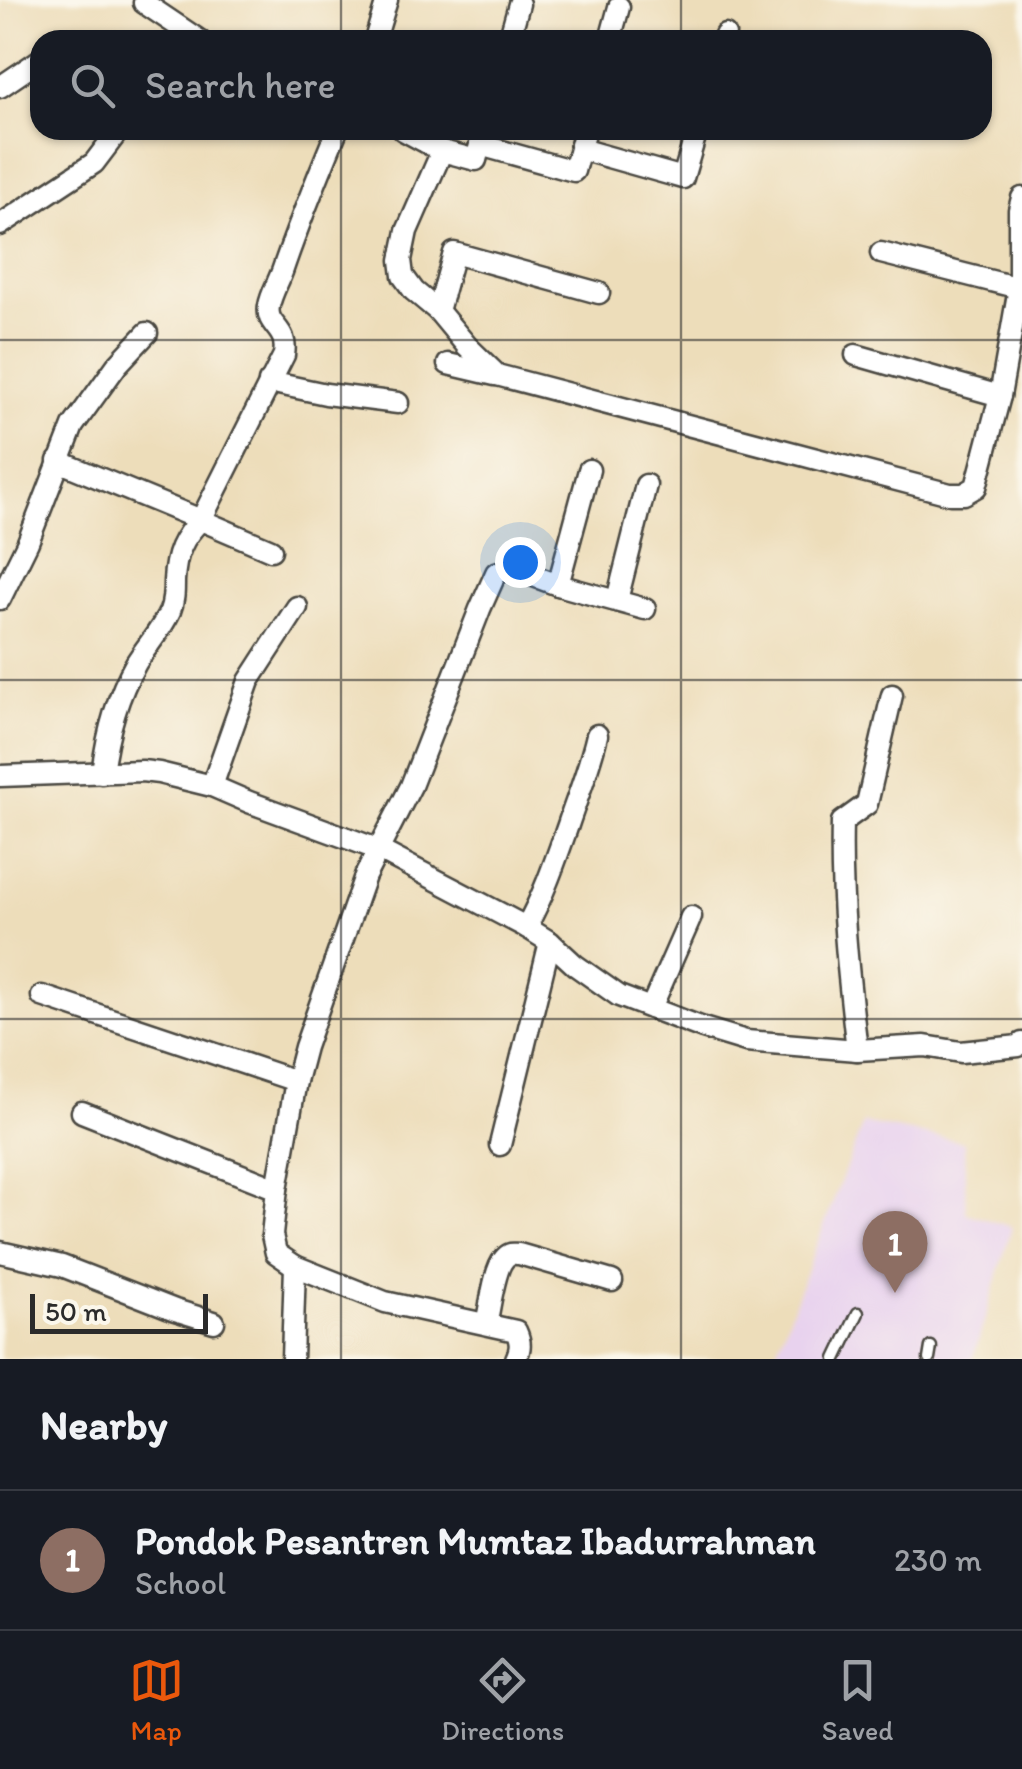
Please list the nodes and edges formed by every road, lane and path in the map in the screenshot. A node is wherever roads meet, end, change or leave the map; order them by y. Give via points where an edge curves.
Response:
1 (146, 0) edge
2 (388, 0) edge
3 (519, 4) dead end
4 (620, 7) dead end
5 (181, 30) edge
6 (378, 30) edge
7 (512, 30) edge
8 (613, 30) edge
9 (30, 67) edge
10 (0, 87) edge
11 (111, 140) edge
12 (333, 140) edge
13 (422, 140) edge
14 (481, 140) edge
15 (488, 140) edge
16 (582, 140) edge
17 (694, 140) edge
18 (442, 151) junction
19 (1022, 198) edge
20 (0, 225) edge
21 (881, 253) dead end
22 (1018, 288) junction
23 (599, 293) dead end
24 (438, 311) junction
25 (147, 333) dead end
26 (856, 355) dead end
27 (448, 364) dead end
28 (497, 375) junction
29 (270, 382) junction
30 (1000, 396) junction
31 (398, 404) dead end
32 (58, 461) junction
33 (589, 470) dead end
34 (646, 486) dead end
35 (202, 520) junction
36 (271, 550) dead end
37 (558, 585) junction
38 (0, 599) edge
39 (616, 600) junction
40 (297, 607) dead end
41 (645, 609) dead end
42 (892, 695) dead end
43 (598, 735) dead end
44 (102, 773) junction
45 (0, 776) edge
46 (212, 786) junction
47 (377, 849) junction
48 (691, 917) dead end
49 (526, 927) junction
50 (550, 942) junction
51 (42, 996) dead end
52 (651, 1008) junction
53 (1022, 1043) edge
54 (857, 1050) junction
55 (296, 1081) junction
56 (82, 1112) dead end
57 (500, 1145) dead end
58 (277, 1189) junction
59 (0, 1252) edge
60 (295, 1266) junction
61 (612, 1282) dead end
62 (858, 1313) dead end
63 (214, 1322) dead end
64 (486, 1324) junction
65 (292, 1359) edge
66 (516, 1359) edge
67 (836, 1359) edge

1 - 5 street
2 - 6 street
3 - 7 street
4 - 8 street
9 - 10 street
11 - 20 street via 94,163
12 - 29 street via 268,308 286,343
13 - 18 street
14 - 18 street via 476,160
15 - 16 street via 574,171
16 - 17 street via 683,178
18 - 24 street via 400,260 414,291
19 - 22 street
21 - 22 street
22 - 30 street
23 - 24 street via 454,252
24 - 28 street
25 - 32 street via 88,403
26 - 30 street
27 - 28 street
28 - 30 street via 950,494 976,487
29 - 31 street
29 - 35 street
32 - 35 street
32 - 38 street
33 - 37 street
34 - 39 street
35 - 36 street
35 - 44 street via 181,546 171,608 125,684
37 - 39 street
37 - 47 street via 512,568 496,574 411,786
39 - 41 street
40 - 46 street via 249,681
42 - 54 street via 867,804 842,822
43 - 49 street
44 - 45 street
44 - 46 street via 160,773
46 - 47 street
47 - 49 street
47 - 55 street
48 - 52 street
49 - 50 street
50 - 52 street via 620,996
50 - 57 street
51 - 55 street
52 - 54 street via 746,1041
53 - 54 street via 961,1052 925,1046
55 - 58 street
56 - 58 street
58 - 60 street via 276,1253
59 - 63 street via 62,1266
60 - 64 street via 386,1302
60 - 65 street
61 - 64 street via 508,1255
62 - 67 lane
64 - 66 street via 516,1331

